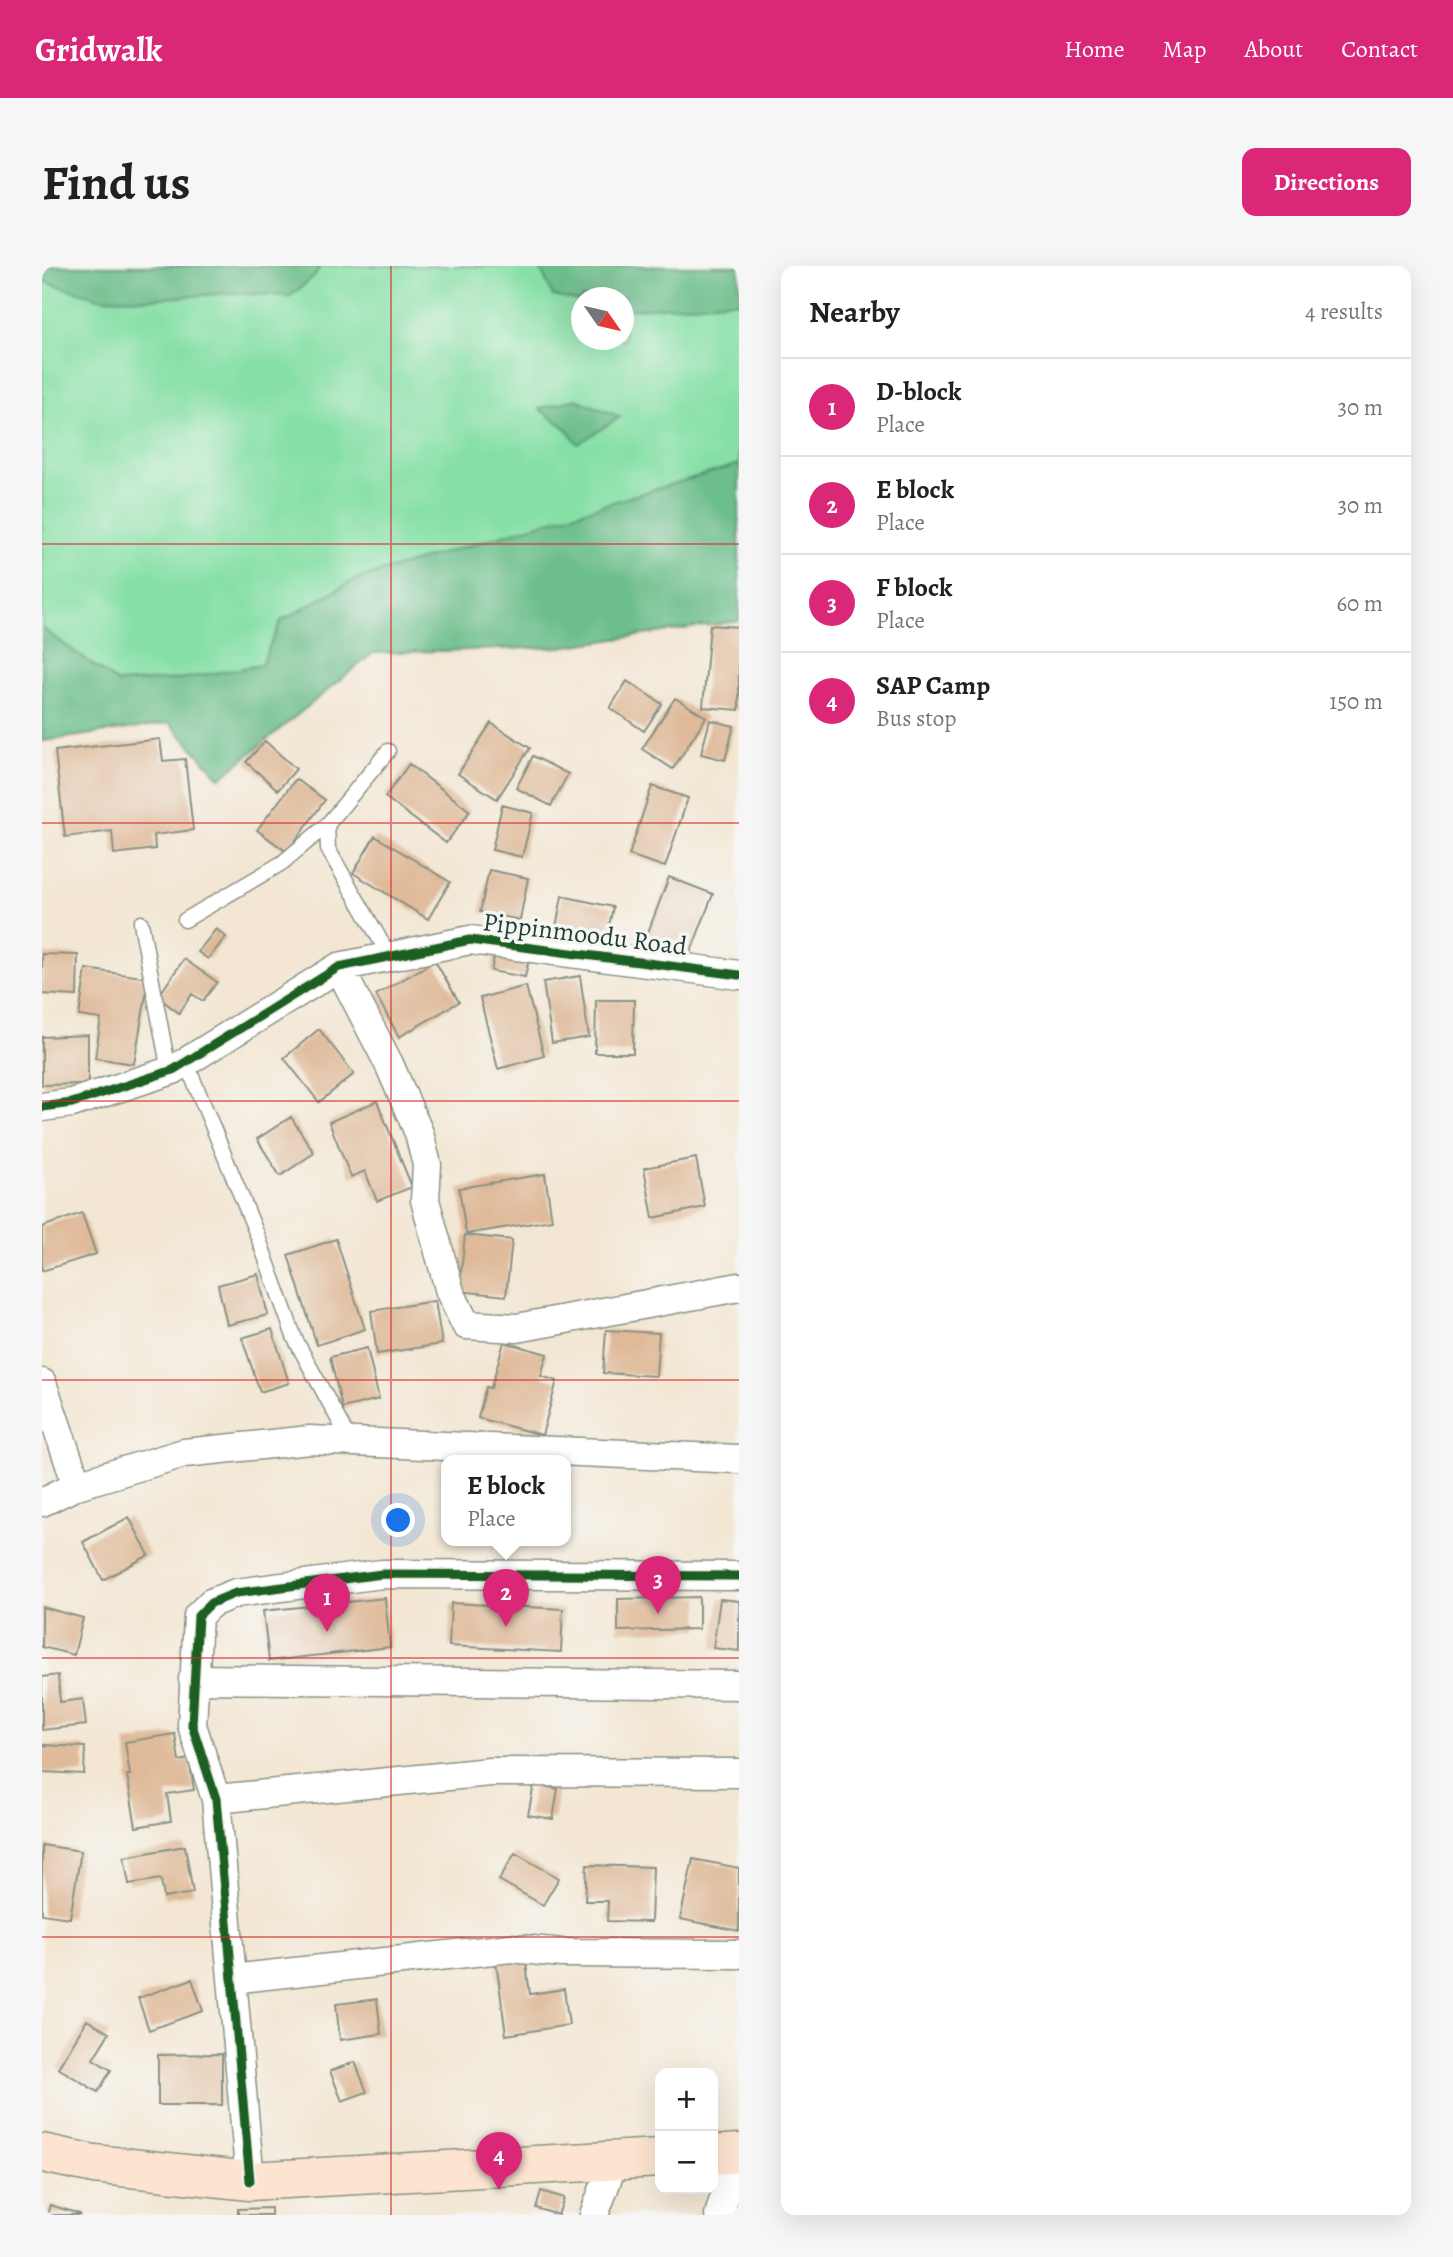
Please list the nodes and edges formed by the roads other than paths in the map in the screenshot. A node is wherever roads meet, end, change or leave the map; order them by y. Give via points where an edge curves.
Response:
1 (388, 751) dead end
2 (327, 825) junction
3 (186, 920) dead end
4 (141, 923) dead end
5 (390, 957) junction
6 (339, 967) junction
7 (739, 975) edge
8 (177, 1066) junction
9 (42, 1107) edge
10 (739, 1287) edge
11 (42, 1383) edge
12 (351, 1441) junction
13 (739, 1459) edge
14 (77, 1485) junction
15 (42, 1502) edge
16 (739, 1576) edge
17 (193, 1679) junction
18 (739, 1685) edge
19 (739, 1773) edge
20 (216, 1799) junction
21 (739, 1954) edge
22 (232, 1979) junction
23 (42, 2153) edge
24 (739, 2153) edge
25 (718, 2155) edge
26 (655, 2158) edge
27 (614, 2161) junction
28 (250, 2181) junction
29 (594, 2215) edge
30 (719, 2215) edge

1 - 2 lane
2 - 3 lane via 282,863
2 - 5 lane via 328,849
4 - 8 lane
5 - 6 street, Pippinmoodu Road
5 - 7 street, Pippinmoodu Road via 470,940
6 - 8 street, Pippinmoodu Road
6 - 10 street via 419,1133 427,1166 425,1200 450,1292 466,1325 517,1328
8 - 9 street, Pippinmoodu Road via 72,1103
8 - 12 lane via 258,1237 295,1339
11 - 14 street
12 - 13 street
12 - 14 street via 310,1440 184,1453
14 - 15 street
16 - 17 street via 382,1574 236,1593 211,1603 198,1616
17 - 18 street
17 - 20 street via 192,1725
19 - 20 street via 490,1772
20 - 22 street
21 - 22 street via 562,1953 511,1948
22 - 28 street
23 - 28 street via 94,2164
24 - 25 street
24 - 30 street
26 - 27 street
27 - 28 street
27 - 29 street

